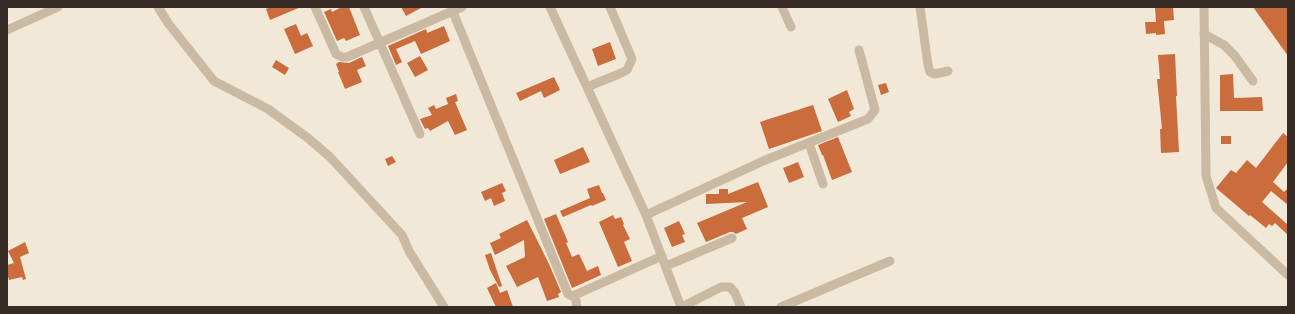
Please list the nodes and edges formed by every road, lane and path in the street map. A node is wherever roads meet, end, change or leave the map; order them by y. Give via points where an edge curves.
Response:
1 (58, 7) edge
2 (158, 7) edge
3 (315, 7) edge
4 (364, 7) edge
5 (550, 7) edge
6 (610, 7) edge
7 (782, 7) edge
8 (920, 7) edge
9 (1204, 7) edge
10 (455, 9) edge
11 (791, 27) dead end
12 (7, 30) edge
13 (1204, 34) junction
14 (379, 44) junction
15 (859, 50) dead end
16 (948, 71) dead end
17 (1253, 81) dead end
18 (587, 87) junction
19 (420, 134) dead end
20 (810, 143) junction
21 (823, 184) dead end
22 (646, 215) junction
23 (732, 238) dead end
24 (662, 256) junction
25 (890, 261) dead end
26 (666, 266) junction
27 (1288, 275) edge
28 (575, 295) junction
29 (787, 306) edge
30 (444, 307) edge
31 (577, 307) edge
32 (681, 307) edge
33 (742, 307) edge

1 - 12 street
2 - 30 street via 214,81 268,109 330,157 402,235 409,251
3 - 14 street via 336,54 347,57
4 - 14 street
5 - 18 street
6 - 18 street via 632,59 627,70
7 - 11 street
8 - 16 street via 930,72 935,74
9 - 13 street
10 - 14 street
10 - 28 street via 568,294
13 - 17 street via 1224,45
13 - 27 street via 1206,176 1216,208
14 - 19 street
15 - 20 street via 875,110 868,119
18 - 22 street
20 - 21 street
20 - 22 street
22 - 24 street
23 - 26 street
24 - 26 street
24 - 28 street
25 - 29 street
26 - 32 street
28 - 31 street
32 - 33 street via 721,287 730,287

